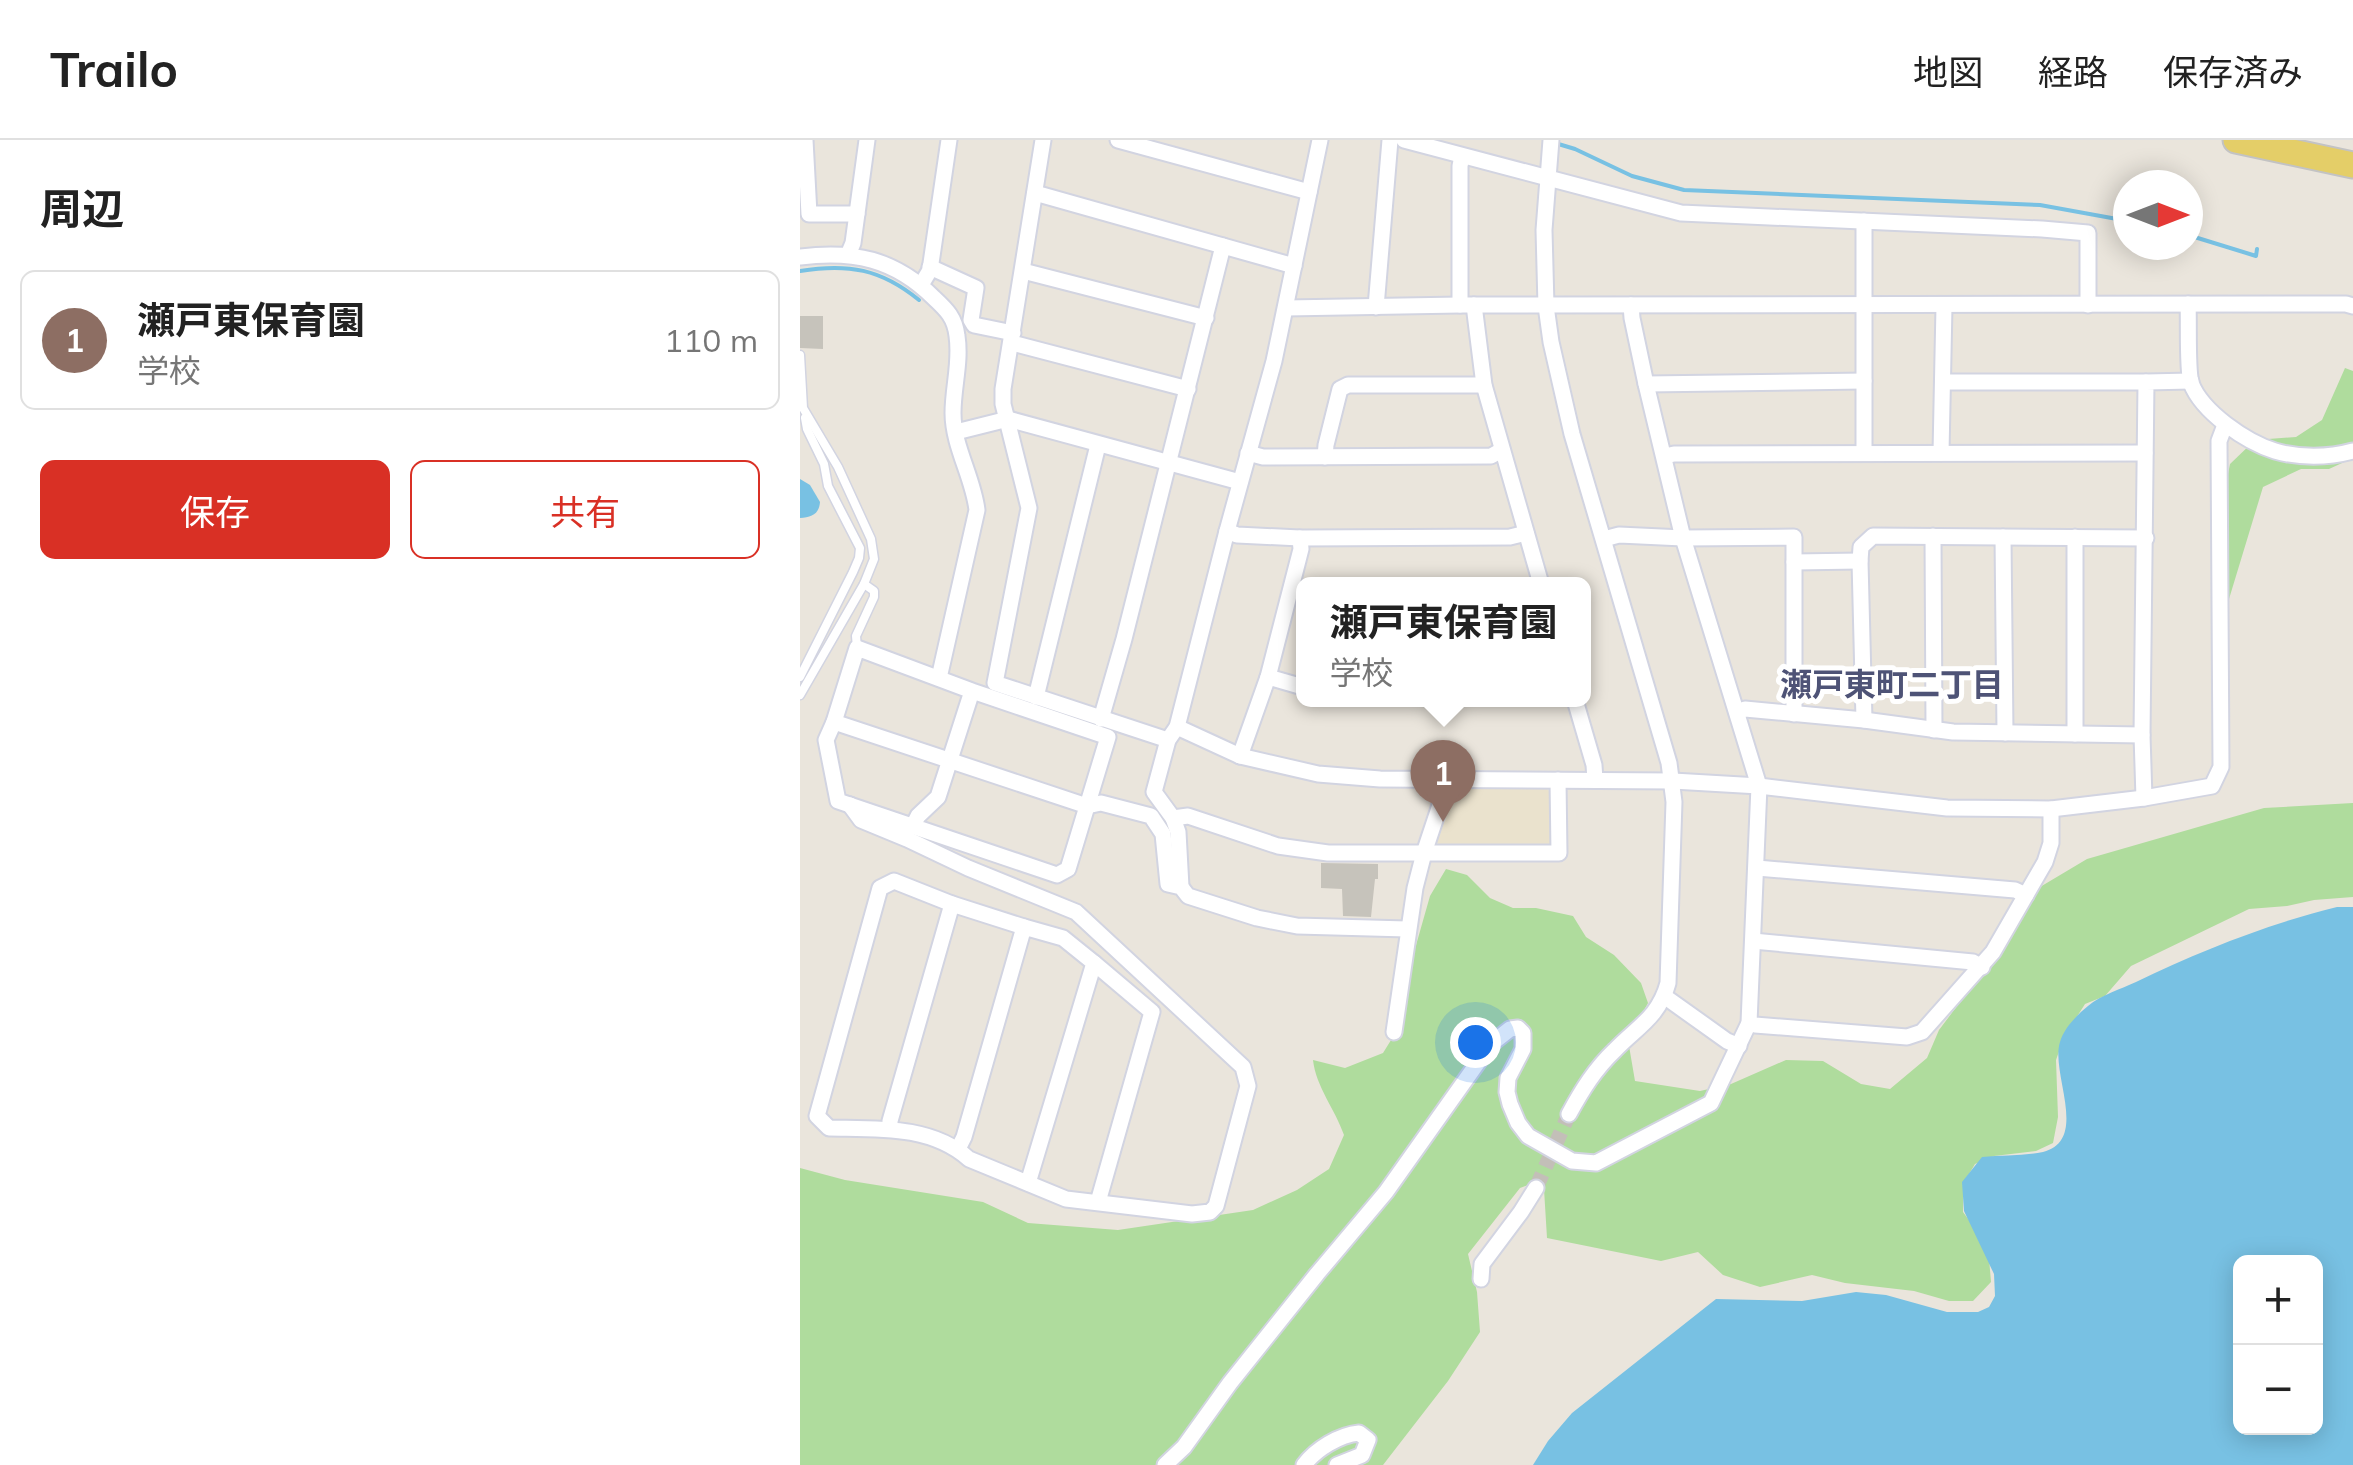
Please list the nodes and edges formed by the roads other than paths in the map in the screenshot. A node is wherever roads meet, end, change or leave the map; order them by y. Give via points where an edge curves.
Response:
1 (805, 140) edge
2 (867, 140) edge
3 (950, 140) edge
4 (1043, 140) edge
5 (1118, 140) edge
6 (1320, 140) edge
7 (1390, 140) edge
8 (1404, 140) edge
9 (2236, 140) edge
10 (2316, 140) edge
11 (1550, 147) edge
12 (2353, 148) edge
13 (1462, 156) junction
14 (2353, 165) edge
15 (1547, 178) junction
16 (1309, 192) junction
17 (1035, 193) junction
18 (857, 214) junction
19 (1864, 221) junction
20 (1224, 246) junction
21 (848, 255) junction
22 (800, 257) edge
23 (1294, 266) junction
24 (930, 267) junction
25 (1023, 270) junction
26 (921, 285) junction
27 (2088, 304) junction
28 (2188, 304) junction
29 (1467, 305) junction
30 (1631, 305) junction
31 (1546, 306) junction
32 (1864, 306) junction
33 (1944, 306) junction
34 (2353, 306) edge
35 (1376, 307) junction
36 (1286, 308) junction
37 (1206, 318) junction
38 (1012, 338) junction
39 (800, 355) edge
40 (1864, 380) junction
41 (2190, 381) junction
42 (1942, 382) junction
43 (2146, 382) junction
44 (1646, 384) junction
45 (1484, 386) junction
46 (1188, 389) junction
47 (803, 408) junction
48 (1008, 419) junction
49 (2225, 425) junction
50 (956, 432) junction
51 (1098, 445) junction
52 (1502, 450) junction
53 (2353, 451) edge
54 (1248, 453) junction
55 (1864, 453) junction
56 (2144, 453) junction
57 (1941, 454) junction
58 (1326, 456) junction
59 (1665, 456) junction
60 (1169, 462) junction
61 (1240, 482) junction
62 (1227, 531) junction
63 (1526, 533) junction
64 (1933, 536) junction
65 (2003, 537) junction
66 (1300, 538) junction
67 (1683, 538) junction
68 (2075, 538) junction
69 (2146, 538) junction
70 (1604, 539) junction
71 (1860, 561) junction
72 (1794, 562) junction
73 (1298, 577) edge
74 (1539, 577) edge
75 (864, 584) junction
76 (1295, 608) edge
77 (857, 648) junction
78 (800, 677) edge
79 (939, 678) junction
80 (1268, 678) junction
81 (1296, 685) edge
82 (972, 691) junction
83 (800, 695) edge
84 (1036, 697) junction
85 (1577, 707) edge
86 (1736, 712) junction
87 (1794, 714) junction
88 (1102, 719) junction
89 (1864, 720) junction
90 (834, 722) junction
91 (1934, 730) junction
92 (2005, 733) junction
93 (1172, 734) junction
94 (2075, 734) junction
95 (2142, 735) junction
96 (1240, 756) junction
97 (951, 762) junction
98 (1448, 780) junction
99 (1558, 780) junction
100 (1595, 780) junction
101 (1672, 781) junction
102 (1759, 786) junction
103 (2144, 798) junction
104 (850, 805) junction
105 (1088, 806) junction
106 (2050, 809) junction
107 (1173, 818) junction
108 (913, 826) junction
109 (1424, 854) junction
110 (1756, 868) junction
111 (1181, 886) junction
112 (2026, 895) junction
113 (952, 904) junction
114 (1024, 927) junction
115 (1407, 929) junction
116 (1753, 941) junction
117 (1094, 963) junction
118 (1982, 968) junction
119 (1664, 996) junction
120 (1749, 1023) junction
121 (1394, 1032) dead end
122 (1738, 1046) junction
123 (1568, 1114) tunnel mouth
124 (890, 1129) junction
125 (958, 1149) junction
126 (1028, 1183) junction
127 (1536, 1188) tunnel mouth
128 (1098, 1202) junction
129 (1481, 1279) dead end
130 (1165, 1465) edge
131 (1304, 1465) edge
132 (1337, 1465) edge

1 - 18 street via 809,214
2 - 18 street
3 - 24 street
4 - 17 street
5 - 16 street
6 - 16 street
7 - 35 street
8 - 13 street
9 - 14 main road
10 - 12 main road
11 - 15 street
13 - 15 street
13 - 29 street
15 - 19 street via 1681,213
15 - 31 street
16 - 23 street
17 - 20 street
17 - 25 street
18 - 21 street
19 - 27 street via 2088,233
19 - 32 street
20 - 23 street
20 - 37 street
21 - 22 street
21 - 26 street via 882,263
23 - 36 street
24 - 26 street
24 - 38 street via 976,288 974,325
25 - 37 street
25 - 38 street
26 - 50 street via 952,316 957,334
27 - 28 street
27 - 33 street
28 - 34 street
28 - 41 street
29 - 31 street
29 - 35 street
29 - 45 street
30 - 31 street
30 - 32 street
30 - 44 street
31 - 70 street via 1572,434
32 - 33 street
32 - 40 street
33 - 42 street
35 - 36 street
36 - 54 street
37 - 46 street
38 - 46 street
38 - 48 street via 1003,404
39 - 47 lane
40 - 44 street
40 - 55 street
41 - 43 street
41 - 49 street
42 - 43 street
42 - 57 street
43 - 56 street
44 - 59 street
45 - 52 street
45 - 58 street via 1348,385 1340,389
46 - 60 street
47 - 75 lane via 871,539 874,559
47 - 78 lane via 828,486 860,548
48 - 50 street
48 - 51 street
48 - 84 street via 1029,508 995,684
49 - 53 street via 2273,450 2308,456
49 - 103 street via 2221,767 2212,786
50 - 79 street via 977,510
51 - 60 street
51 - 84 street
52 - 58 street via 1491,456
52 - 63 street
54 - 58 street
54 - 61 street
55 - 57 street
55 - 59 street
56 - 57 street
56 - 69 street
59 - 67 street
60 - 61 street
60 - 88 street
61 - 62 street
62 - 66 street
62 - 93 street
63 - 66 street
63 - 74 street
64 - 65 street
64 - 71 street via 1872,536 1861,547
64 - 91 street
65 - 68 street
65 - 92 street
66 - 73 street
67 - 70 street
67 - 72 street via 1794,537
67 - 86 street
68 - 69 street
68 - 94 street
69 - 95 street
70 - 101 street
71 - 72 street
71 - 89 street
72 - 87 street
75 - 77 lane via 874,597
75 - 83 lane
76 - 80 street
77 - 79 street
77 - 90 street
79 - 82 street
80 - 81 street
80 - 96 street
82 - 97 street
82 - 105 street via 1108,738
84 - 88 street
85 - 100 street
86 - 87 street
86 - 102 street
87 - 89 street
88 - 93 street
89 - 91 street
90 - 97 street
90 - 104 street via 826,740 838,800
91 - 92 street
92 - 94 street
93 - 96 street
93 - 107 street via 1154,792
94 - 95 street
95 - 103 street
96 - 98 street via 1318,774
97 - 105 street
97 - 108 street via 938,797
98 - 99 street
98 - 109 street
99 - 100 street
99 - 109 street via 1560,853
100 - 101 street
101 - 102 street
101 - 119 street
102 - 106 street via 1947,808
102 - 110 street
103 - 106 street
104 - 108 street
104 - 128 street via 861,820 1076,912 1243,1067 1248,1086 1210,1212
105 - 108 street via 1068,869 1057,876
105 - 111 street via 1101,803 1151,816 1163,834 1168,884
106 - 112 street via 2046,862
107 - 109 street via 1188,816 1278,846 1328,854
107 - 111 street
109 - 115 street
110 - 112 street
110 - 116 street
111 - 115 street via 1202,901 1297,926
112 - 118 street
113 - 114 street
113 - 124 street
113 - 124 street via 894,882 880,888 816,1116 829,1128
114 - 117 street via 1063,938
114 - 125 street
115 - 121 street
116 - 118 street
116 - 120 street
117 - 126 street
117 - 128 street via 1152,1012
118 - 120 street via 1922,1032 1907,1036
119 - 122 street
119 - 123 street via 1652,1017 1587,1081
120 - 122 street
122 - 130 street via 1711,1103 1596,1163 1572,1161 1528,1136 1518,1122 1508,1078 1524,1039 1518,1028 1510,1029 1491,1044 1386,1192
124 - 125 street
125 - 126 street
126 - 128 street via 1066,1199
127 - 129 street via 1482,1264
131 - 132 street via 1346,1434 1368,1440 1362,1455

